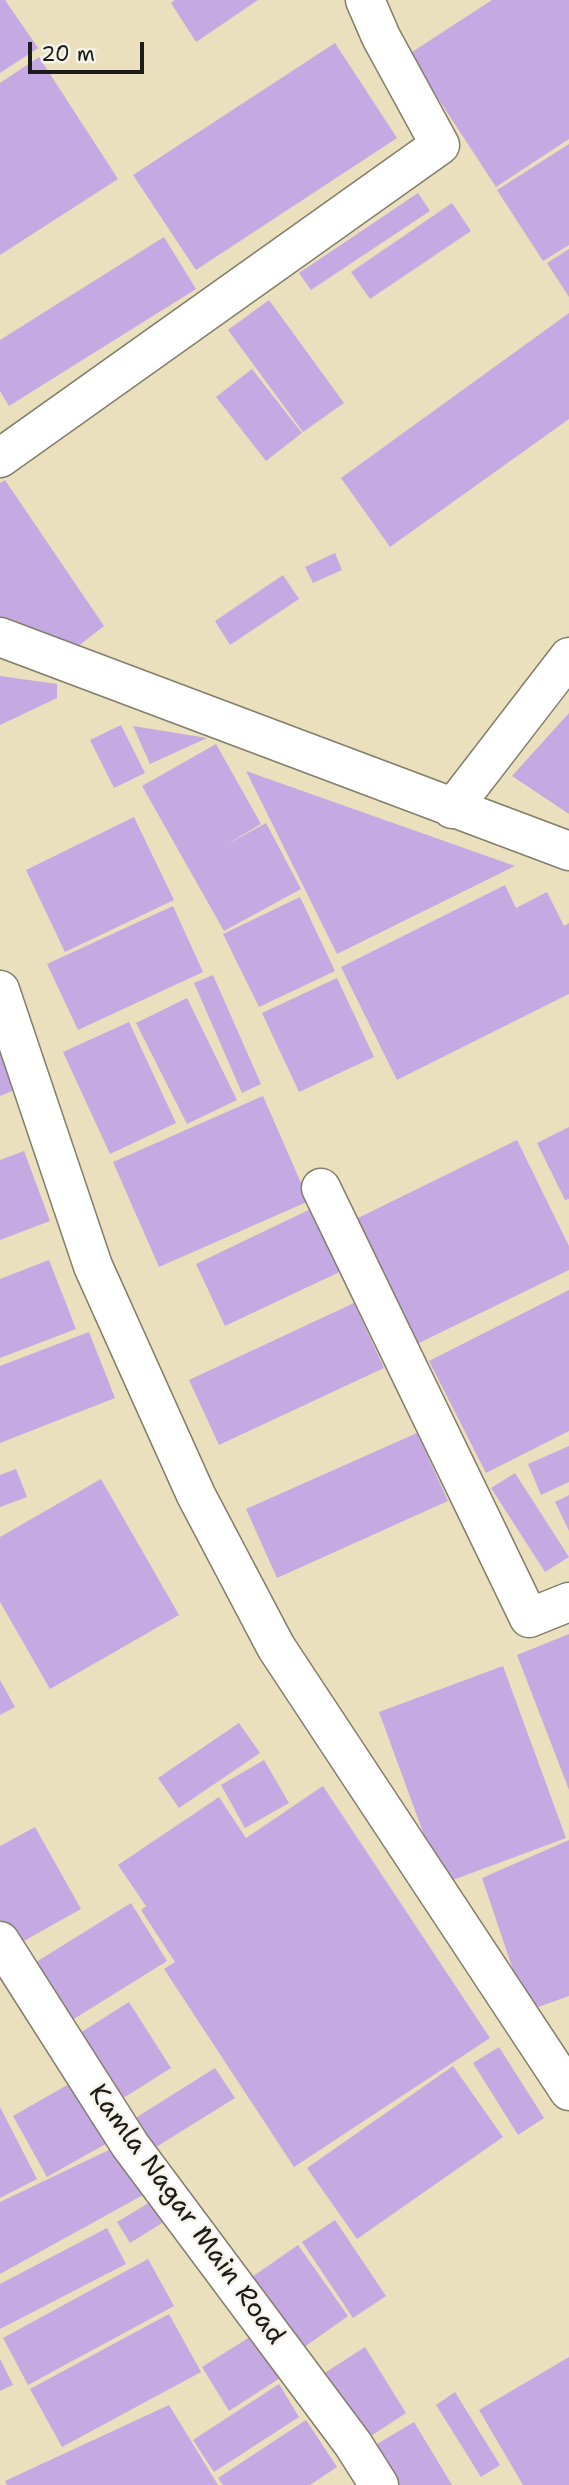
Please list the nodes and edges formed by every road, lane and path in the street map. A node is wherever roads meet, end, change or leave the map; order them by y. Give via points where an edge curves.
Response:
1 (365, 0) edge
2 (4, 448) edge
3 (0, 637) edge
4 (569, 657) edge
5 (452, 809) junction
6 (569, 851) edge
7 (0, 990) edge
8 (321, 1188) dead end
9 (569, 1602) edge
10 (0, 1941) edge
11 (562, 2070) edge
12 (379, 2485) edge

1 - 2 street via 440,145
3 - 5 street
4 - 5 street
5 - 6 street
7 - 11 street via 93,1266 196,1495 276,1647
8 - 9 street via 528,1618
10 - 12 street, Kamla Nagar Main Road via 130,2145

